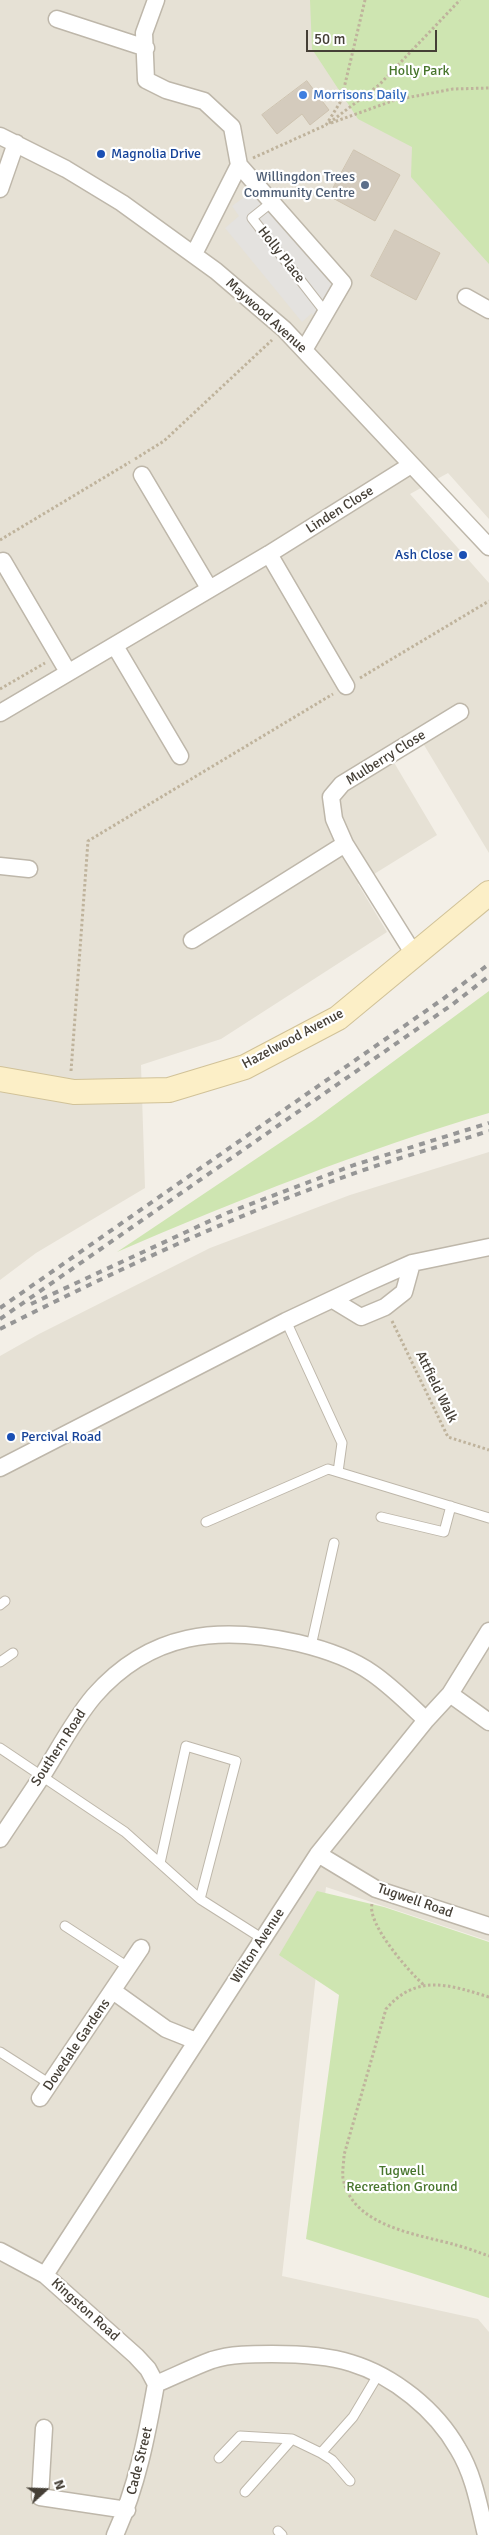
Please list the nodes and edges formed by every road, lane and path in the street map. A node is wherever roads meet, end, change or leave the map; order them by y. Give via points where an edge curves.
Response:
1 (156, 0) edge
2 (365, 0) edge
3 (460, 0) edge
4 (58, 19) dead end
5 (146, 48) junction
6 (489, 88) edge
7 (326, 125) junction
8 (0, 136) edge
9 (16, 143) junction
10 (239, 165) junction
11 (0, 188) edge
12 (272, 202) junction
13 (194, 254) junction
14 (466, 297) dead end
15 (489, 310) edge
16 (326, 313) junction
17 (284, 329) junction
18 (304, 350) junction
19 (412, 465) junction
20 (142, 475) dead end
21 (0, 540) edge
22 (489, 547) edge
23 (269, 554) junction
24 (3, 561) dead end
25 (209, 588) junction
26 (489, 601) edge
27 (115, 646) junction
28 (59, 655) junction
29 (68, 672) junction
30 (346, 686) junction
31 (0, 689) edge
32 (460, 712) dead end
33 (0, 713) edge
34 (180, 756) dead end
35 (345, 844) junction
36 (0, 866) edge
37 (29, 869) dead end
38 (489, 893) edge
39 (192, 940) dead end
40 (415, 956) junction
41 (0, 1079) edge
42 (69, 1092) junction
43 (489, 1246) edge
44 (412, 1263) junction
45 (333, 1300) junction
46 (385, 1307) junction
47 (286, 1321) junction
48 (489, 1450) edge
49 (0, 1468) edge
50 (338, 1472) junction
51 (451, 1506) junction
52 (381, 1517) dead end
53 (489, 1518) edge
54 (206, 1522) dead end
55 (334, 1543) dead end
56 (489, 1632) edge
57 (311, 1646) junction
58 (13, 1653) dead end
59 (0, 1662) edge
60 (450, 1694) junction
61 (426, 1720) junction
62 (489, 1722) edge
63 (0, 1748) edge
64 (42, 1775) junction
65 (0, 1839) edge
66 (318, 1854) junction
67 (160, 1862) junction
68 (376, 1889) junction
69 (200, 1899) junction
70 (65, 1926) dead end
71 (489, 1926) edge
72 (263, 1939) junction
73 (141, 1948) dead end
74 (128, 1967) junction
75 (424, 1985) junction
76 (113, 1991) junction
77 (489, 1997) edge
78 (196, 2041) junction
79 (0, 2052) edge
80 (50, 2084) junction
81 (40, 2098) dead end
82 (0, 2251) edge
83 (489, 2256) edge
84 (45, 2275) junction
85 (378, 2375) junction
86 (156, 2384) junction
87 (44, 2428) dead end
88 (292, 2439) junction
89 (321, 2453) junction
90 (219, 2458) dead end
91 (350, 2481) dead end
92 (245, 2492) dead end
93 (127, 2510) junction
94 (115, 2535) edge
95 (486, 2535) edge

1 - 5 street via 144,33
2 - 7 path via 341,100
3 - 7 path via 379,85
4 - 5 street
5 - 10 street via 146,80 166,90 204,101 232,127
6 - 7 path via 453,90 395,100
7 - 10 path
8 - 9 street, Maywood Avenue
9 - 11 street
9 - 13 street, Maywood Avenue via 122,203
10 - 12 street, Holly Place
10 - 13 street
12 - 16 street, Holly Place via 343,283
12 - 16 lane, Holly Place via 252,218
13 - 17 street, Maywood Avenue
14 - 15 street
16 - 18 street, Holly Place
17 - 18 street, Maywood Avenue
17 - 21 path via 164,441
18 - 19 street, Maywood Avenue
19 - 22 street, Maywood Avenue
19 - 23 street, Linden Close
20 - 25 street
23 - 25 street, Linden Close
23 - 30 street
24 - 28 street
25 - 27 street, Linden Close
26 - 30 path
27 - 29 street, Linden Close
27 - 34 street
28 - 29 street
28 - 31 path
29 - 33 street, Linden Close
30 - 42 path via 88,841
32 - 35 street, Mulberry Close via 342,784 331,797 334,819
35 - 39 street
35 - 40 street, Mulberry Close
36 - 37 street
38 - 40 street, Hazelwood Avenue
40 - 42 street, Hazelwood Avenue via 338,1018 245,1067 169,1090
41 - 42 street, Hazelwood Avenue
43 - 44 street
44 - 45 street
44 - 46 street via 404,1292
45 - 46 street via 361,1317
45 - 47 street
46 - 48 path, Attfield Walk via 448,1437
47 - 49 street
47 - 50 lane via 342,1443
50 - 51 lane
50 - 54 lane via 328,1469
51 - 52 lane via 444,1532
51 - 53 lane
55 - 57 lane
56 - 60 street, Wilton Avenue
57 - 61 street, Southern Road via 371,1672
57 - 64 street, Southern Road via 270,1637 214,1634 189,1637 144,1654 95,1695 71,1726
58 - 59 lane
60 - 61 street, Wilton Avenue
60 - 62 street
61 - 66 street, Wilton Avenue
63 - 64 lane
64 - 65 street, Southern Road
64 - 67 lane via 125,1832
66 - 68 street, Tugwell Road
66 - 72 street, Wilton Avenue
67 - 69 lane
67 - 69 lane via 186,1746 236,1761
68 - 71 street, Tugwell Road
68 - 75 path via 370,1910 376,1923 410,1972
69 - 72 lane
70 - 74 lane
72 - 78 street, Wilton Avenue
73 - 74 street, Dovedale Gardens
74 - 76 street, Dovedale Gardens
75 - 77 path via 441,1984
75 - 83 path via 393,2000 386,2009 344,2155 343,2178 361,2209 381,2222 401,2231
76 - 78 street, Dovedale Gardens via 166,2029
76 - 80 street, Dovedale Gardens
78 - 84 street, Wilton Avenue
79 - 80 lane
80 - 81 street, Dovedale Gardens
82 - 84 street, Kingston Road
84 - 86 street, Kingston Road via 136,2356
85 - 86 street via 351,2362 304,2354 252,2354 213,2360
85 - 89 lane via 353,2417
85 - 95 street via 416,2400 458,2448 471,2474
86 - 93 street, Cade Street via 147,2438
87 - 93 street via 40,2497
88 - 89 lane
88 - 90 lane via 240,2436
88 - 92 lane
89 - 91 lane via 332,2460
93 - 94 street, Cade Street

